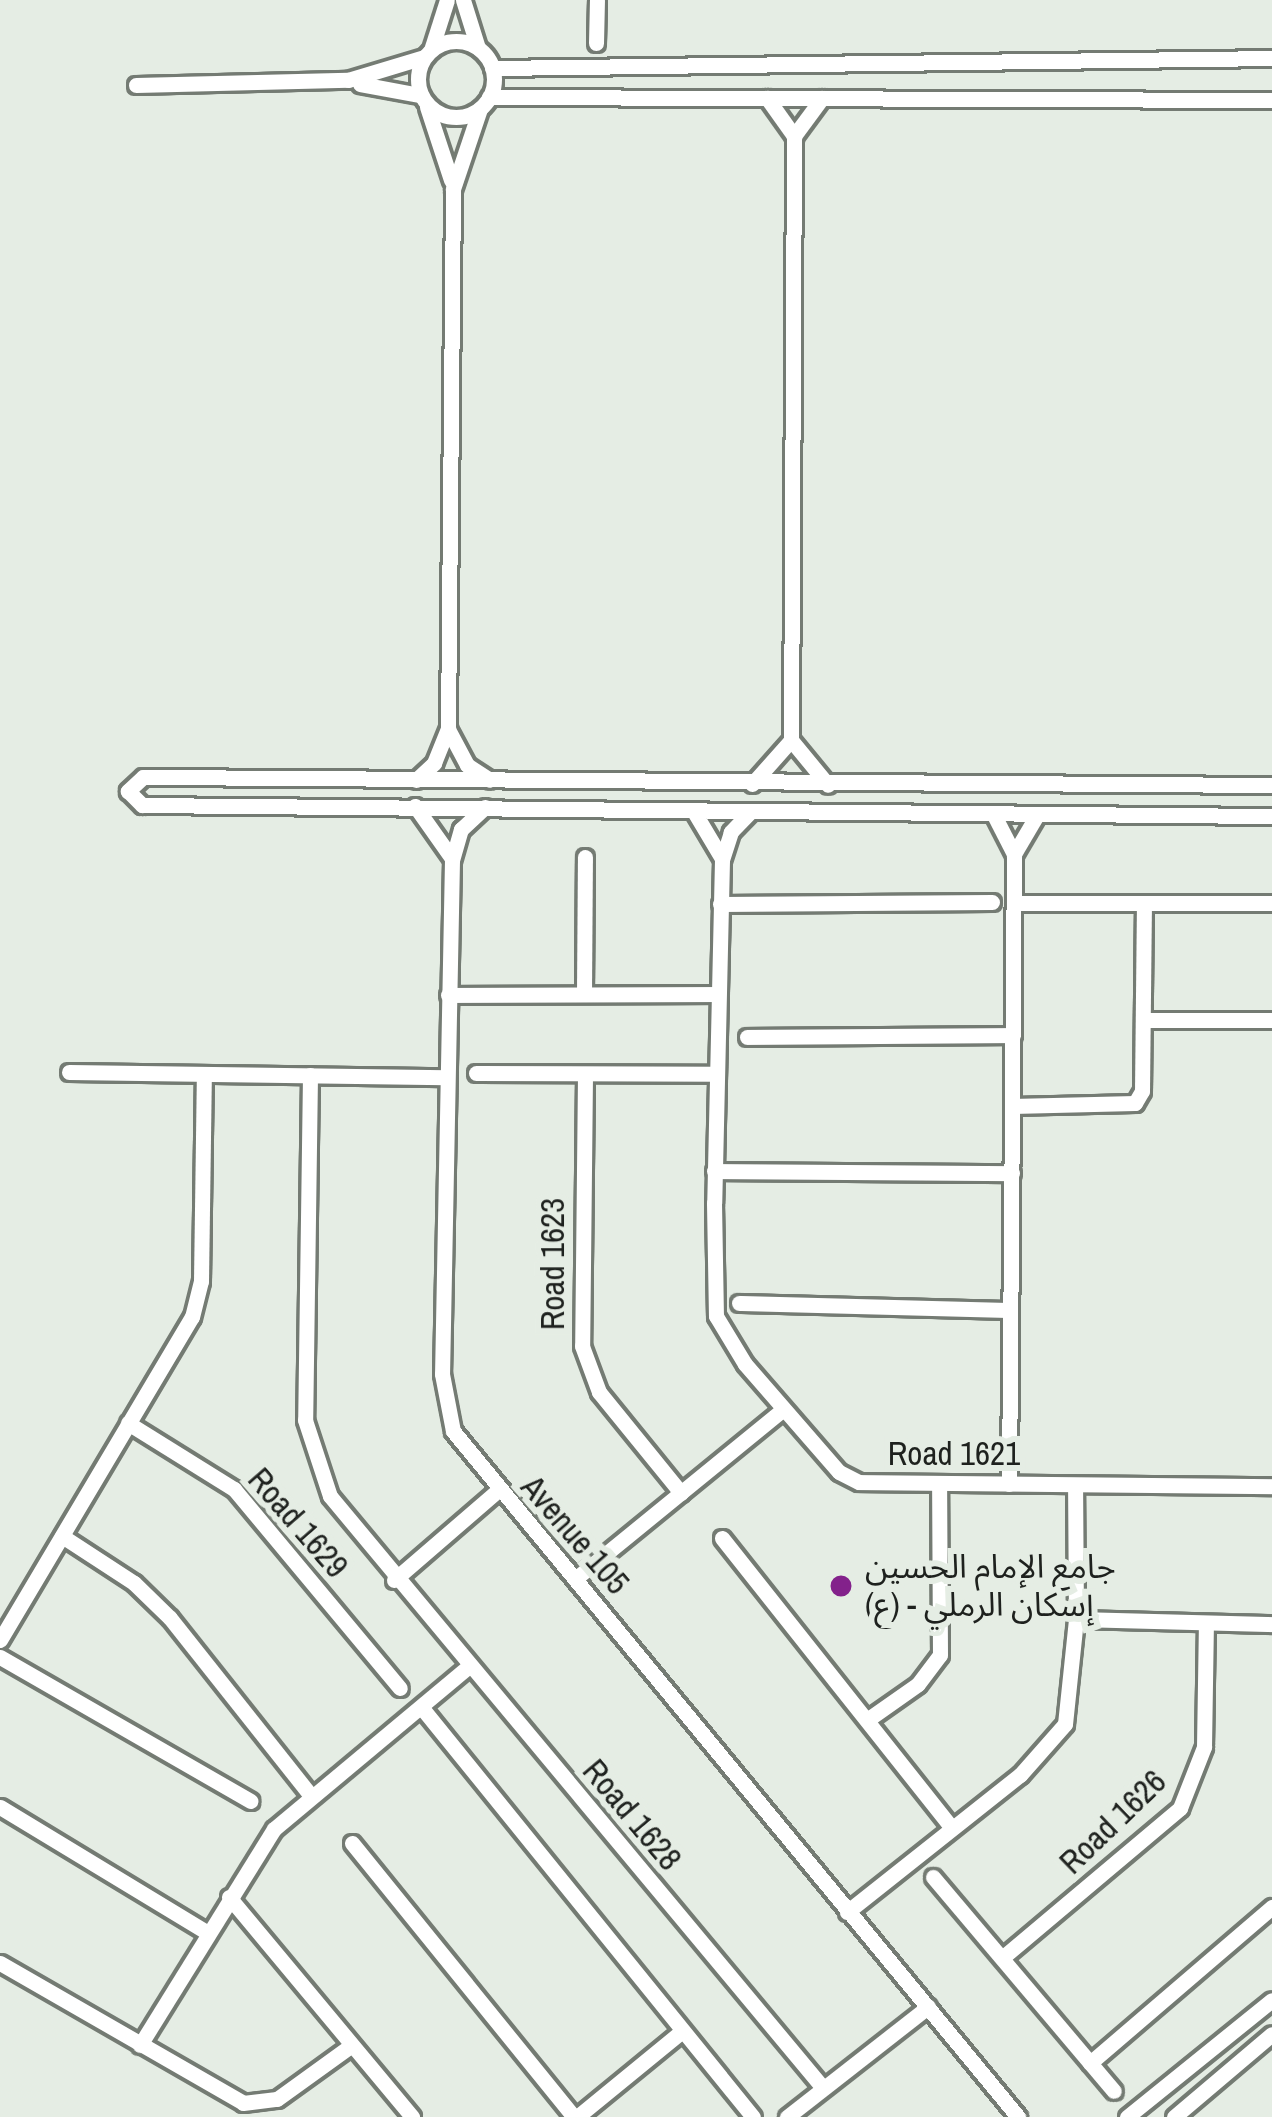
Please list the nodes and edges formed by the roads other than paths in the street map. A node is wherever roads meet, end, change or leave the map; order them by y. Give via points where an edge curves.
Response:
1 (447, 0) edge
2 (463, 0) edge
3 (597, 0) edge
4 (596, 44) dead end
5 (478, 48) junction
6 (428, 53) junction
7 (1272, 58) edge
8 (492, 68) junction
9 (321, 81) junction
10 (136, 85) dead end
11 (766, 98) junction
12 (822, 98) junction
13 (423, 100) junction
14 (1272, 100) edge
15 (484, 103) junction
16 (794, 136) junction
17 (453, 189) junction
18 (448, 728) junction
19 (791, 740) junction
20 (416, 780) junction
21 (491, 780) junction
22 (752, 784) junction
23 (828, 784) junction
24 (1272, 784) edge
25 (415, 806) junction
26 (485, 807) junction
27 (693, 810) junction
28 (751, 812) junction
29 (994, 814) junction
30 (1037, 815) junction
31 (1272, 816) edge
32 (1014, 854) junction
33 (585, 857) dead end
34 (452, 860) junction
35 (722, 860) junction
36 (992, 902) dead end
37 (1014, 903) junction
38 (1272, 903) edge
39 (720, 904) junction
40 (1144, 905) junction
41 (584, 993) junction
42 (716, 994) junction
43 (448, 995) junction
44 (1143, 1020) junction
45 (1272, 1020) edge
46 (1013, 1035) junction
47 (747, 1037) dead end
48 (69, 1072) dead end
49 (476, 1073) dead end
50 (204, 1074) junction
51 (716, 1074) junction
52 (310, 1075) junction
53 (586, 1075) junction
54 (446, 1077) junction
55 (1012, 1106) junction
56 (714, 1171) junction
57 (1012, 1174) junction
58 (739, 1303) dead end
59 (1010, 1310) junction
60 (782, 1410) junction
61 (128, 1423) junction
62 (1009, 1484) junction
63 (1075, 1485) junction
64 (1272, 1486) edge
65 (939, 1487) junction
66 (497, 1491) junction
67 (681, 1493) junction
68 (62, 1536) junction
69 (722, 1538) dead end
70 (574, 1579) junction
71 (394, 1580) junction
72 (1076, 1619) junction
73 (1206, 1624) junction
74 (1272, 1624) edge
75 (0, 1640) edge
76 (0, 1657) edge
77 (468, 1667) junction
78 (400, 1688) dead end
79 (422, 1708) junction
80 (867, 1720) junction
81 (311, 1796) junction
82 (250, 1801) dead end
83 (0, 1807) edge
84 (952, 1827) junction
85 (352, 1843) dead end
86 (933, 1877) dead end
87 (229, 1897) junction
88 (1272, 1907) edge
89 (847, 1912) junction
90 (206, 1932) junction
91 (1002, 1958) junction
92 (0, 1963) edge
93 (1272, 2000) edge
94 (928, 2007) junction
95 (682, 2031) junction
96 (1272, 2034) edge
97 (352, 2044) junction
98 (140, 2045) junction
99 (1090, 2063) junction
100 (823, 2088) junction
101 (1114, 2091) dead end
102 (412, 2117) edge
103 (576, 2117) edge
104 (753, 2117) edge
105 (787, 2117) edge
106 (1018, 2117) edge
107 (1127, 2117) edge
108 (1174, 2117) edge

1 - 6 street
2 - 5 street
3 - 4 street
5 - 6 street via 450,41
5 - 8 street
6 - 9 street via 374,75
6 - 13 street
7 - 8 street
8 - 15 street
9 - 10 street
9 - 13 street
11 - 12 street
11 - 15 street
11 - 16 street
12 - 14 street
12 - 16 street
13 - 15 street via 452,118
13 - 17 street
15 - 17 street
16 - 19 street
17 - 18 street
18 - 20 street via 434,764
18 - 21 street via 458,754
19 - 22 street
19 - 23 street
20 - 21 street
20 - 25 street via 143,777 128,790 142,806
21 - 22 street
22 - 23 street
23 - 24 street
25 - 26 street
25 - 34 street via 439,830
26 - 27 street
26 - 34 street, Avenue 105 via 461,829
27 - 28 street
27 - 35 street
28 - 29 street
28 - 35 street, Road 1621 via 730,832
29 - 30 street
29 - 32 street
30 - 31 street
30 - 32 street
32 - 37 street
33 - 41 street
34 - 43 street, Avenue 105
35 - 39 street, Road 1621
36 - 39 street
37 - 40 street
37 - 46 street
38 - 40 street
39 - 42 street, Road 1621
40 - 44 street
41 - 42 street
41 - 43 street
42 - 51 street, Road 1621
43 - 54 street, Avenue 105
44 - 45 street
44 - 55 street via 1135,1103
46 - 47 street
46 - 55 street
48 - 50 street
49 - 53 street
50 - 52 street
50 - 61 street via 201,1281 192,1317
51 - 53 street
51 - 56 street, Road 1621
52 - 54 street
52 - 71 street, Road 1628 via 305,1420 330,1496
53 - 67 street, Road 1623 via 585,1358 599,1392
54 - 66 street, Avenue 105 via 444,1403
55 - 57 street
56 - 57 street
56 - 60 street, Road 1621 via 716,1316
57 - 59 street
58 - 59 street
59 - 62 street
60 - 65 street, Road 1621 via 838,1472 859,1482
60 - 67 street
61 - 68 street
61 - 78 street, Road 1629 via 234,1489
62 - 63 street, Road 1621
62 - 65 street, Road 1621
63 - 64 street, Road 1621
63 - 72 street
65 - 80 street via 940,1655 918,1684
66 - 70 street, Avenue 105
66 - 71 street
67 - 70 street
68 - 75 street
68 - 81 street via 134,1583 170,1618
69 - 80 street
70 - 89 street, Avenue 105
71 - 77 street, Road 1628
72 - 73 street
72 - 84 street via 1065,1724 1020,1775
73 - 74 street
73 - 91 street, Road 1626 via 1204,1747 1180,1808
76 - 82 street
77 - 79 street
77 - 100 street, Road 1628
79 - 81 street
79 - 95 street
80 - 84 street
81 - 87 street via 274,1828
83 - 90 street
84 - 89 street
85 - 103 street
86 - 91 street
87 - 90 street
87 - 97 street
88 - 99 street
89 - 94 street, Avenue 105
90 - 98 street
91 - 99 street
92 - 98 street
93 - 107 street
94 - 100 street
94 - 106 street, Avenue 105
95 - 103 street
95 - 104 street
96 - 108 street
97 - 98 street via 260,2104 243,2103
97 - 102 street
99 - 101 street
100 - 105 street

